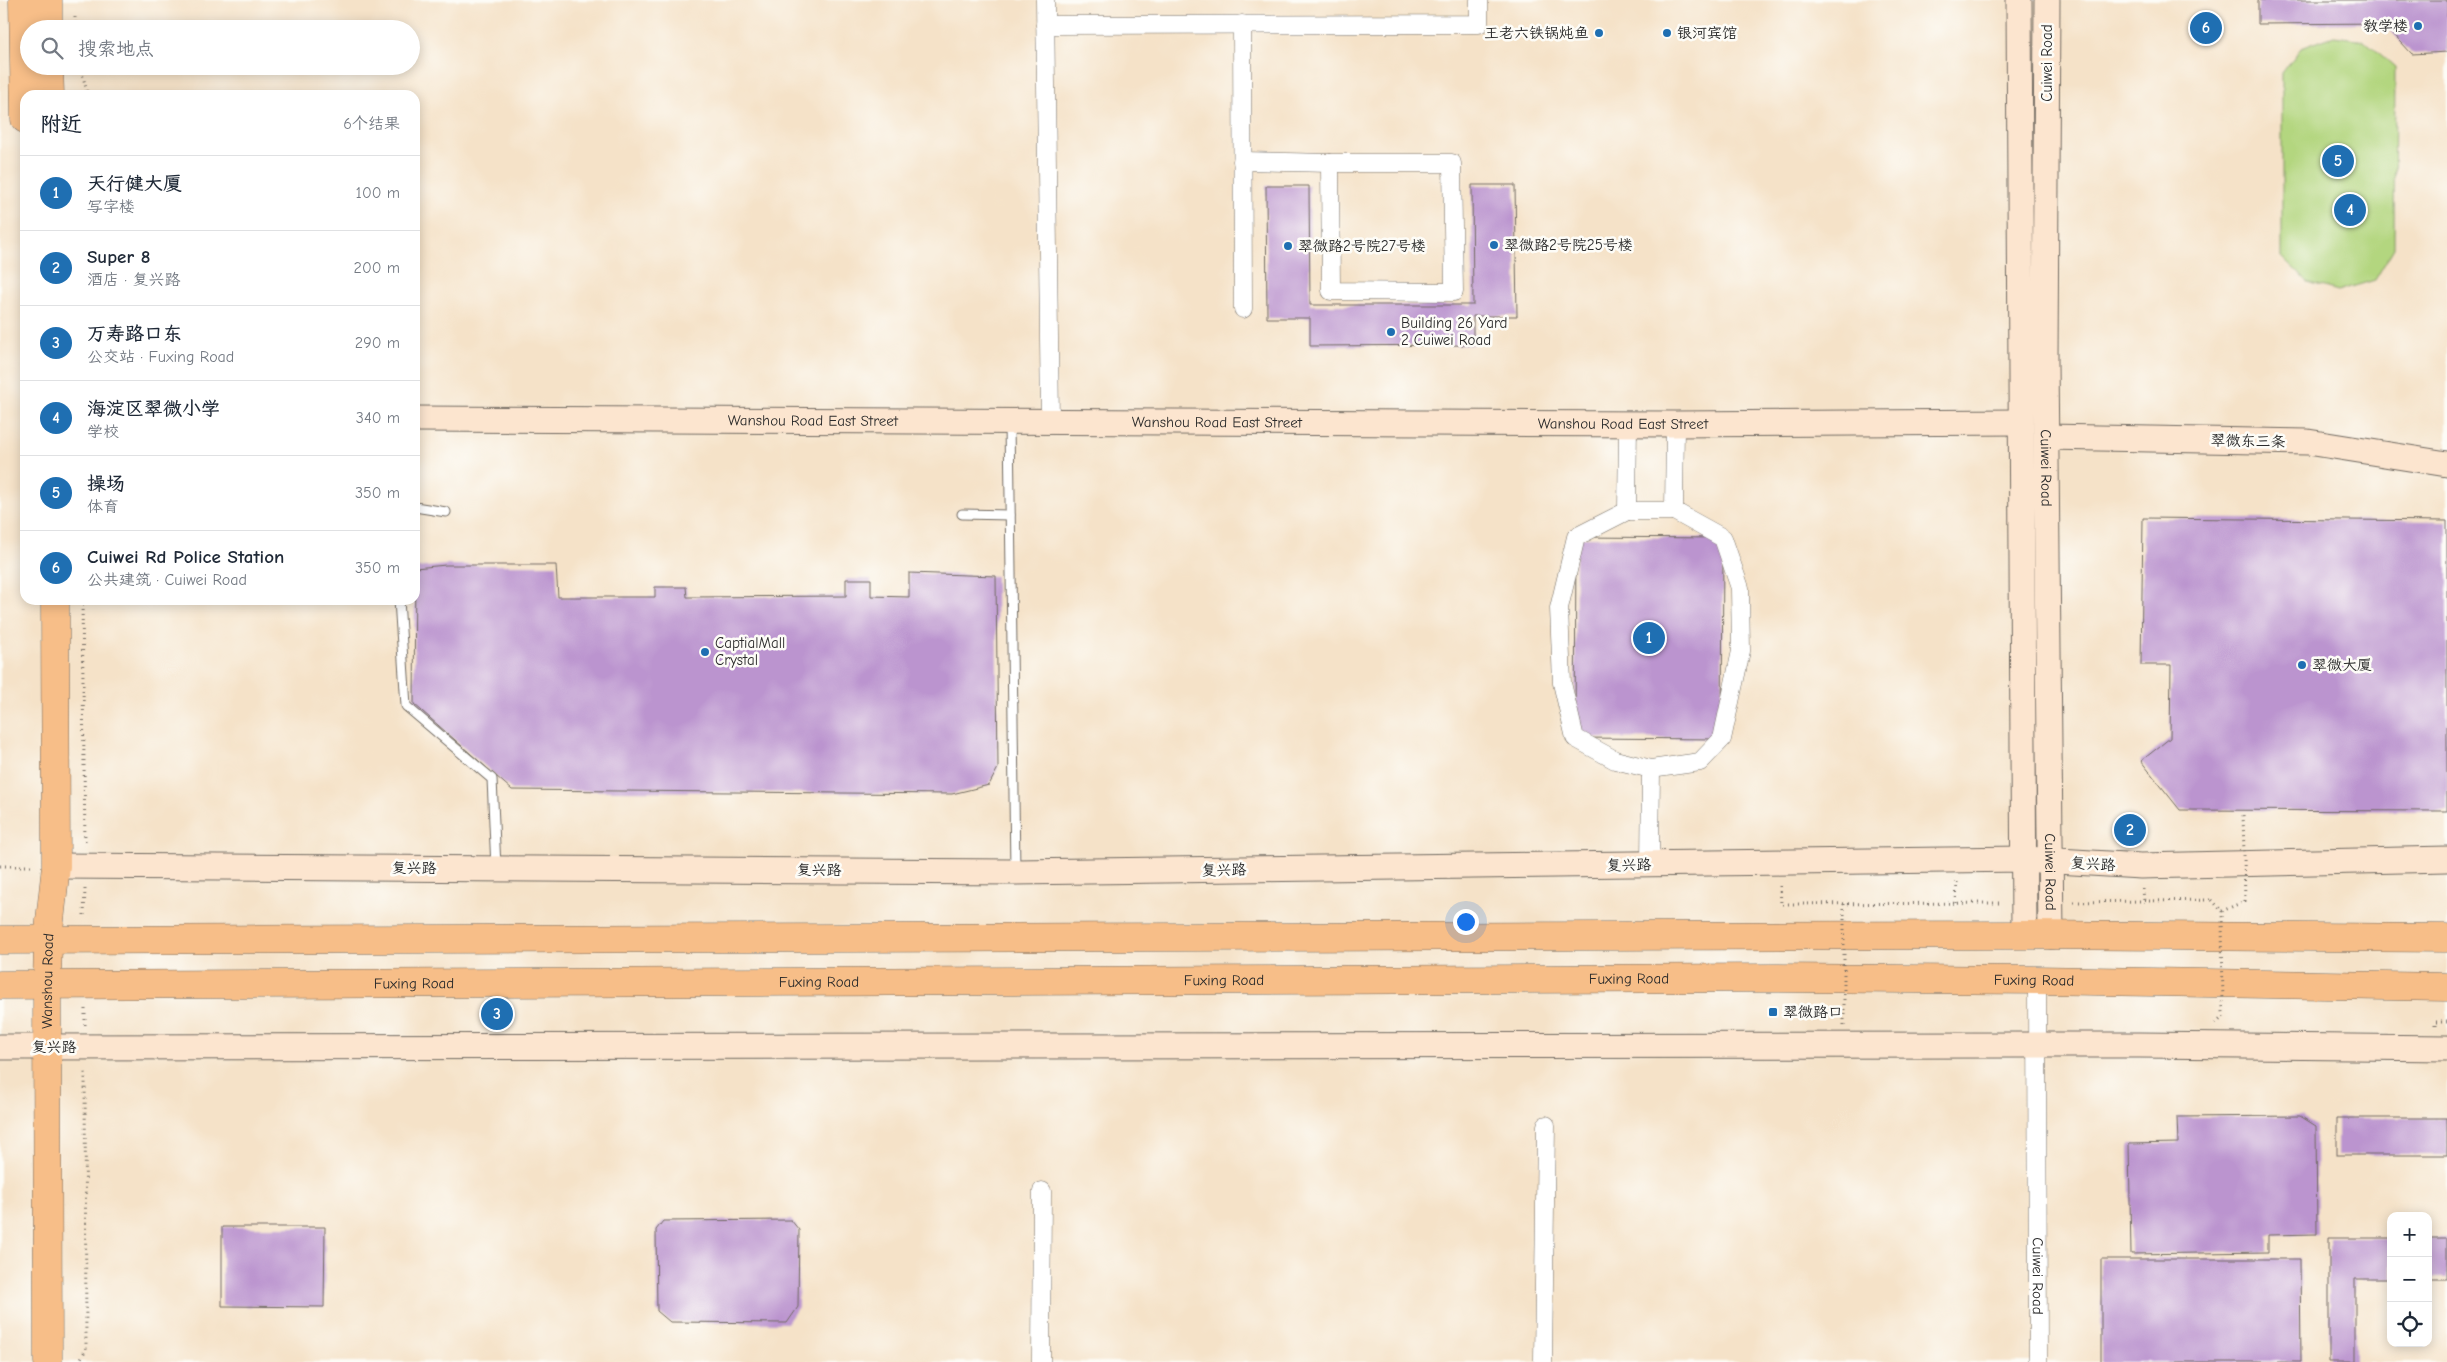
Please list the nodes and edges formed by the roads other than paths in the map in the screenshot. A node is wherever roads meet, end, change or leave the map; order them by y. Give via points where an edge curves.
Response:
1 (23, 0) edge
2 (48, 0) edge
3 (1045, 0) edge
4 (1479, 0) edge
5 (2019, 0) edge
6 (2047, 0) edge
7 (23, 20) edge
8 (48, 20) edge
9 (1242, 24) junction
10 (1045, 25) junction
11 (24, 75) edge
12 (49, 75) edge
13 (25, 90) edge
14 (50, 90) edge
15 (1242, 161) junction
16 (1330, 163) junction
17 (1243, 309) dead end
18 (420, 420) edge
19 (1009, 420) junction
20 (1050, 420) junction
21 (2020, 422) junction
22 (1628, 424) junction
23 (1675, 424) junction
24 (2047, 437) junction
25 (2447, 464) edge
26 (420, 508) edge
27 (1627, 511) junction
28 (1674, 511) junction
29 (446, 512) dead end
30 (962, 514) dead end
31 (1010, 515) junction
32 (55, 605) edge
33 (399, 605) edge
34 (1651, 769) junction
35 (2024, 859) junction
36 (2447, 859) edge
37 (2050, 862) junction
38 (1650, 865) junction
39 (56, 866) junction
40 (496, 868) junction
41 (1014, 872) junction
42 (2024, 935) junction
43 (2051, 936) junction
44 (2447, 938) edge
45 (48, 939) junction
46 (0, 940) edge
47 (2037, 980) junction
48 (0, 985) edge
49 (47, 985) junction
50 (2447, 987) edge
51 (2037, 1046) junction
52 (0, 1047) edge
53 (46, 1047) junction
54 (2447, 1048) edge
55 (1546, 1125) dead end
56 (1042, 1191) dead end
57 (48, 1362) edge
58 (1041, 1362) edge
59 (1543, 1362) edge
60 (2038, 1362) edge

1 - 7 main road
2 - 8 main road
3 - 10 street
4 - 9 street via 1479,24
5 - 21 street, Cuiwei Road
6 - 24 street, Cuiwei Road
9 - 10 street
9 - 15 street
10 - 20 street
11 - 13 main road
12 - 14 main road
15 - 16 street
15 - 17 street
16 - 16 street via 1452,163 1454,292 1331,291
18 - 19 street, Wanshou Road East Street
19 - 20 street, Wanshou Road East Street
19 - 31 lane
20 - 22 street, Wanshou Road East Street
21 - 23 street, Wanshou Road East Street
21 - 35 street, Cuiwei Road
22 - 23 street, Wanshou Road East Street
22 - 27 street
23 - 28 street
24 - 25 street, 翠微东三条 via 2308,442
24 - 37 street, Cuiwei Road
26 - 29 lane
27 - 28 street
27 - 34 street via 1576,537 1559,608 1562,682 1575,738 1615,760
28 - 34 street via 1723,538 1740,588 1741,651 1722,739 1700,762
30 - 31 lane
31 - 41 lane
32 - 39 main road, Wanshou Road
33 - 40 lane via 406,706 492,779
34 - 38 street
35 - 37 street, 复兴路
35 - 38 street, 复兴路
35 - 42 street, Cuiwei Road
36 - 37 street, 复兴路 via 2141,866
37 - 43 street, Cuiwei Road
38 - 41 street, 复兴路
39 - 40 street, 复兴路
39 - 45 main road, Wanshou Road
40 - 41 street, 复兴路
42 - 43 main road
42 - 45 main road
43 - 44 main road
45 - 46 main road
45 - 49 main road, Wanshou Road
47 - 49 main road, Fuxing Road via 1776,978
47 - 50 main road, Fuxing Road
47 - 51 street, Cuiwei Road
48 - 49 main road, Fuxing Road
49 - 53 main road, Wanshou Road
51 - 53 street, 复兴路
51 - 54 street, 复兴路
51 - 60 street, Cuiwei Road
52 - 53 street, 复兴路
53 - 57 main road, Wanshou Road
55 - 59 street
56 - 58 street

